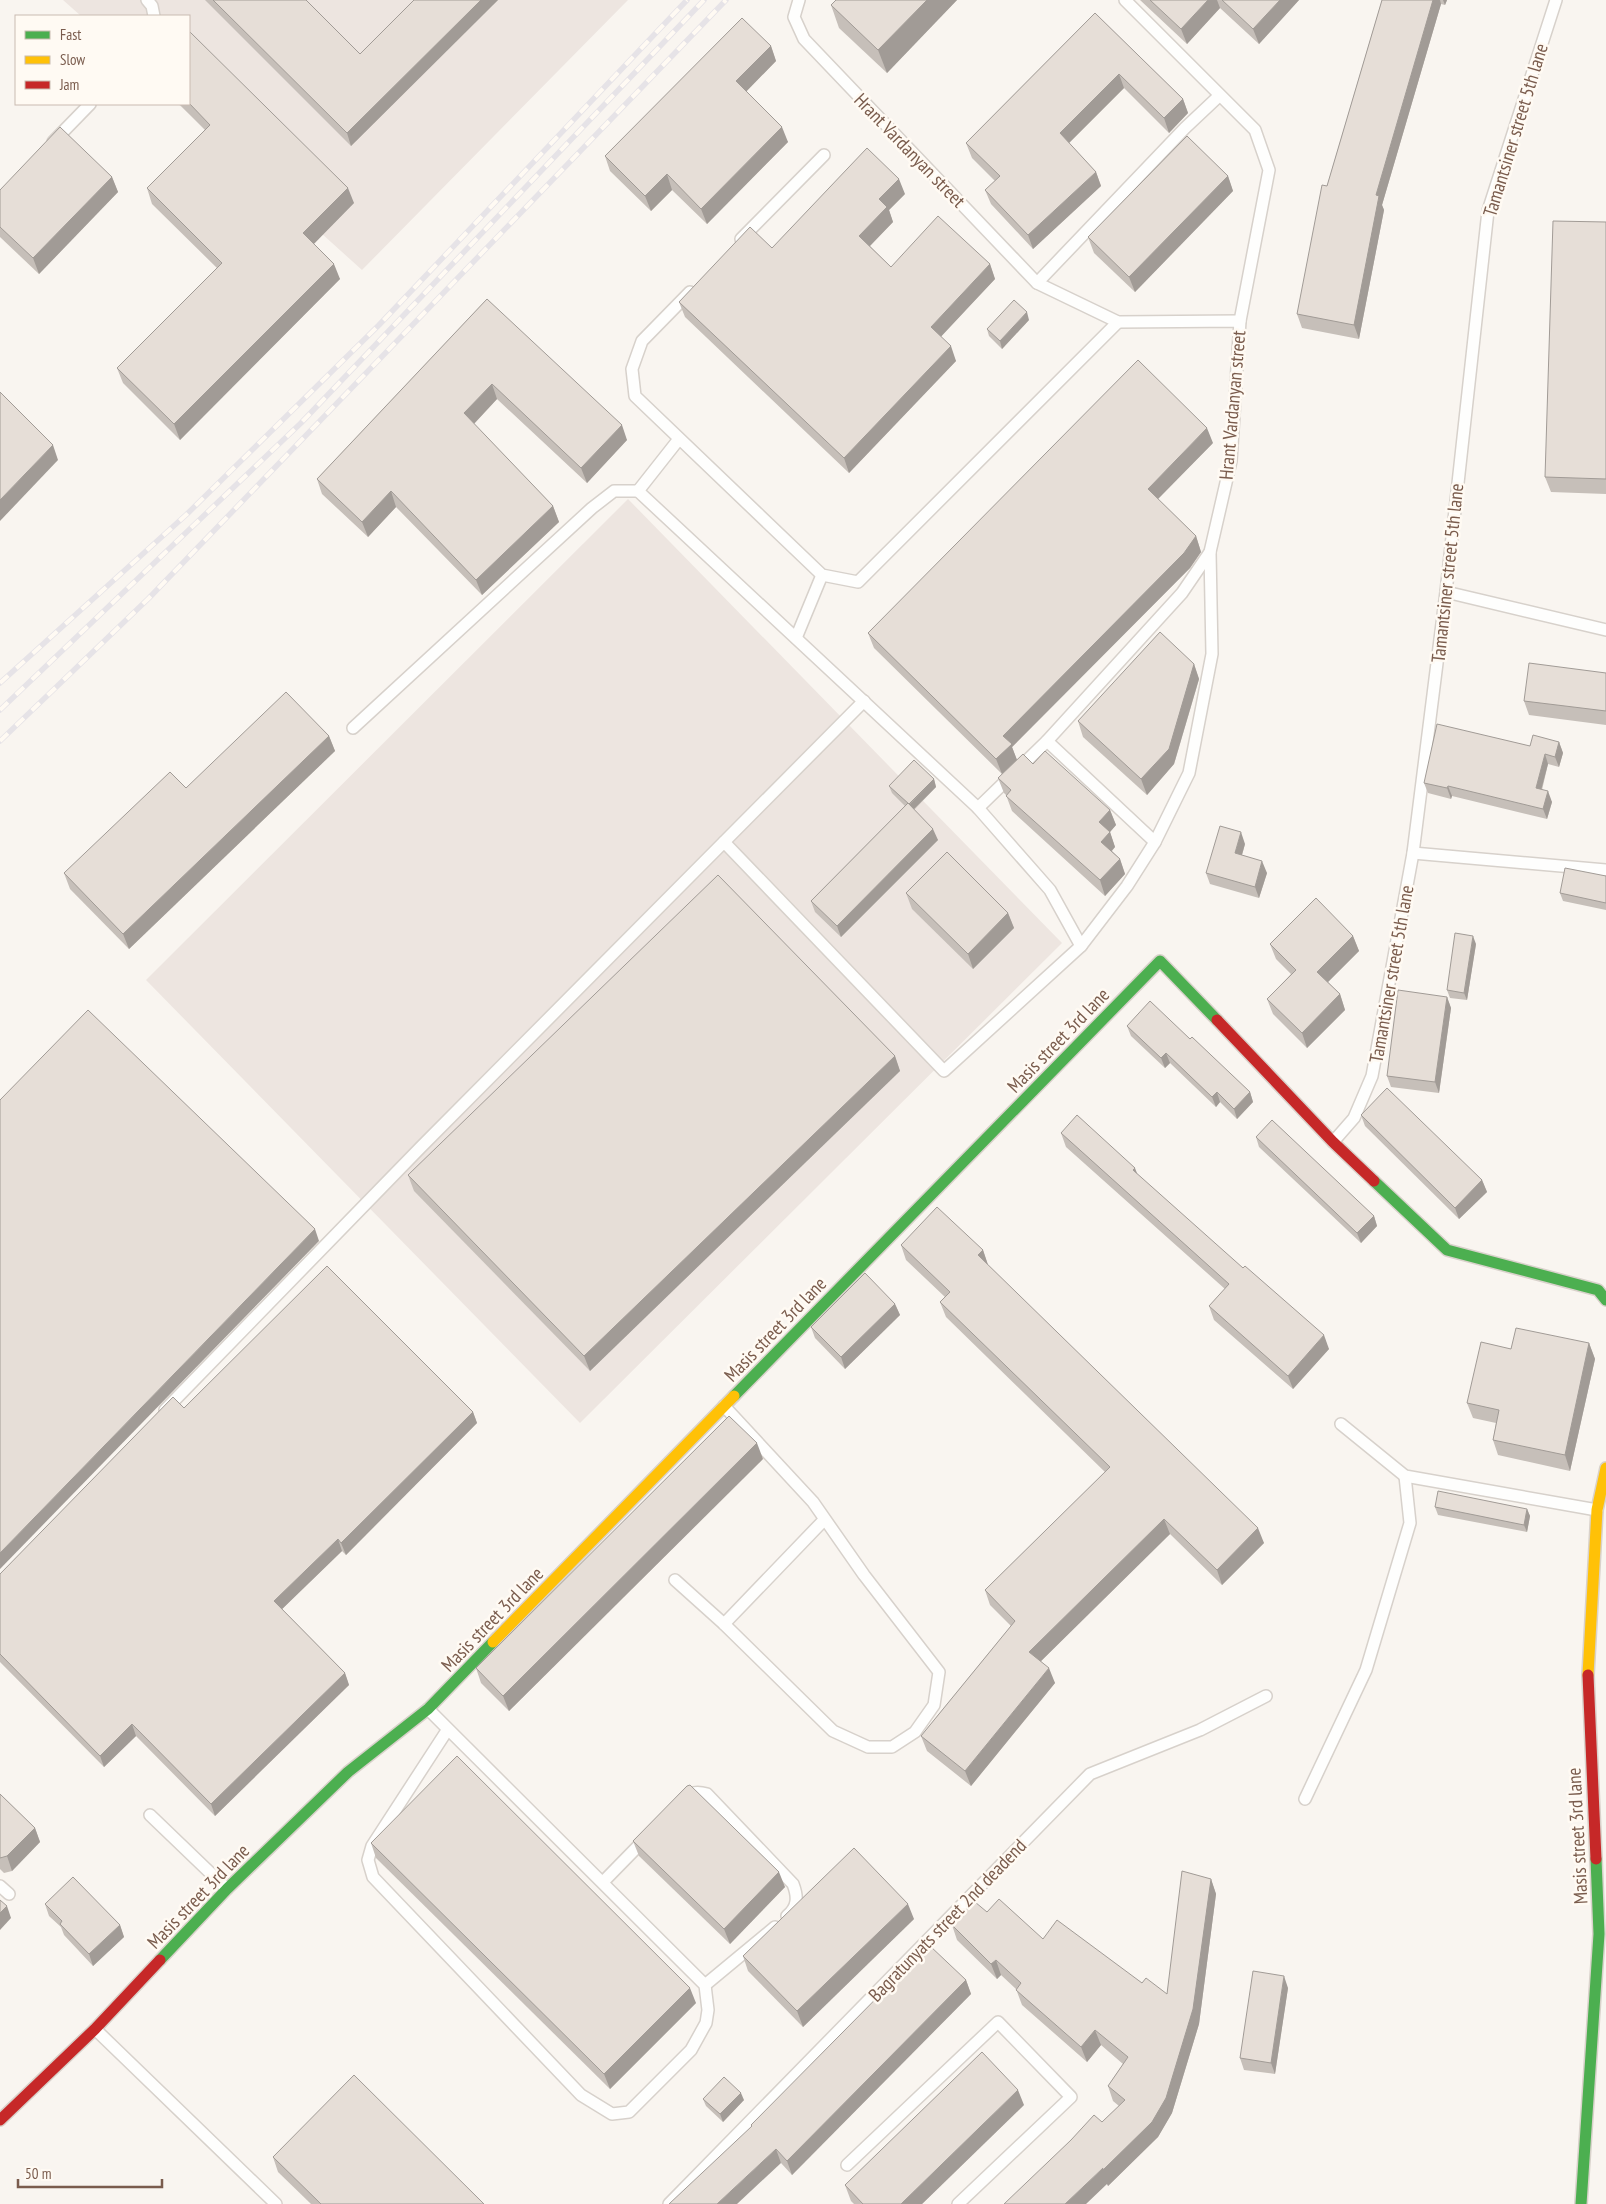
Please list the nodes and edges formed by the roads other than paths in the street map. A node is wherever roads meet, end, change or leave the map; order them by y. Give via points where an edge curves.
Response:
1 (147, 0) edge
2 (799, 0) edge
3 (1126, 0) edge
4 (1556, 0) edge
5 (154, 15) edge
6 (1219, 96) junction
7 (89, 105) edge
8 (42, 153) edge
9 (824, 155) dead end
10 (736, 244) edge
11 (1036, 283) junction
12 (696, 286) edge
13 (1240, 321) junction
14 (1118, 322) junction
15 (679, 439) junction
16 (638, 491) junction
17 (1210, 552) junction
18 (822, 575) junction
19 (1446, 592) junction
20 (1606, 630) edge
21 (796, 638) junction
22 (864, 701) junction
23 (353, 728) dead end
24 (1047, 741) junction
25 (978, 808) junction
26 (724, 842) junction
27 (1155, 842) junction
28 (1413, 853) junction
29 (1606, 870) edge
30 (1082, 946) junction
31 (1333, 1142) junction
32 (1606, 1300) edge
33 (724, 1406) junction
34 (159, 1416) edge
35 (1341, 1424) dead end
36 (1606, 1468) edge
37 (1405, 1476) junction
38 (1597, 1510) junction
39 (824, 1520) junction
40 (675, 1580) dead end
41 (724, 1624) junction
42 (1266, 1696) dead end
43 (428, 1709) junction
44 (448, 1729) junction
45 (1306, 1799) dead end
46 (676, 1808) edge
47 (150, 1815) dead end
48 (656, 1828) edge
49 (603, 1882) junction
50 (227, 1889) junction
51 (705, 1985) junction
52 (94, 2029) junction
53 (0, 2120) edge
54 (847, 2165) dead end
55 (276, 2204) edge
56 (669, 2204) edge
57 (958, 2204) edge
58 (1581, 2204) edge

1 - 5 lane
2 - 11 lane, Hrant Vardanyan street via 794,17 804,39
3 - 6 lane
4 - 19 lane, Tamantsiner street 5th lane via 1488,211
6 - 11 lane
6 - 13 lane via 1255,130 1269,170
7 - 8 lane
9 - 10 lane
11 - 14 lane, Hrant Vardanyan street
12 - 15 lane via 642,340 632,369 635,396
13 - 14 lane, Hrant Vardanyan street
13 - 17 lane, Hrant Vardanyan street via 1231,461
14 - 18 lane via 858,582
15 - 16 lane
15 - 18 lane
16 - 21 lane
16 - 23 lane via 614,491 592,508
17 - 24 lane, Hrant Vardanyan street via 1182,593
17 - 27 lane via 1212,654 1189,773
18 - 21 lane
19 - 20 lane
19 - 28 lane, Tamantsiner street 5th lane
21 - 22 lane
22 - 25 lane
22 - 26 lane
24 - 25 lane, Hrant Vardanyan street
24 - 27 lane
25 - 30 lane via 1050,890
26 - 30 lane via 944,1071
26 - 34 lane
27 - 30 lane
28 - 29 lane
28 - 31 lane, Tamantsiner street 5th lane via 1372,1076 1354,1118
31 - 32 street, Masis street 3rd lane via 1447,1250 1598,1290
31 - 33 street, Masis street 3rd lane via 1160,961
33 - 39 lane via 813,1502
33 - 43 street, Masis street 3rd lane
35 - 37 lane
36 - 38 street, Masis street 3rd lane
37 - 38 lane
37 - 45 lane via 1410,1523 1366,1670
38 - 58 street, Masis street 3rd lane via 1588,1684 1599,1934
39 - 41 lane
39 - 41 lane via 939,1672 934,1705 915,1732 892,1747 868,1747 833,1731
40 - 41 lane
42 - 56 lane, Bagratunyats street 2nd deadend via 1200,1730 1090,1774
43 - 44 lane
43 - 50 street, Masis street 3rd lane via 348,1772
44 - 49 lane
44 - 51 lane via 372,1846 368,1860 373,1877 581,2095 612,2114 629,2112 691,2050 706,2023
46 - 51 lane via 689,1794 706,1794 793,1884 797,1895 790,1913
47 - 50 lane
48 - 49 lane
49 - 51 lane
50 - 52 street, Masis street 3rd lane
52 - 53 street, Masis street 3rd lane
52 - 55 lane
54 - 57 lane via 998,2022 1071,2097

